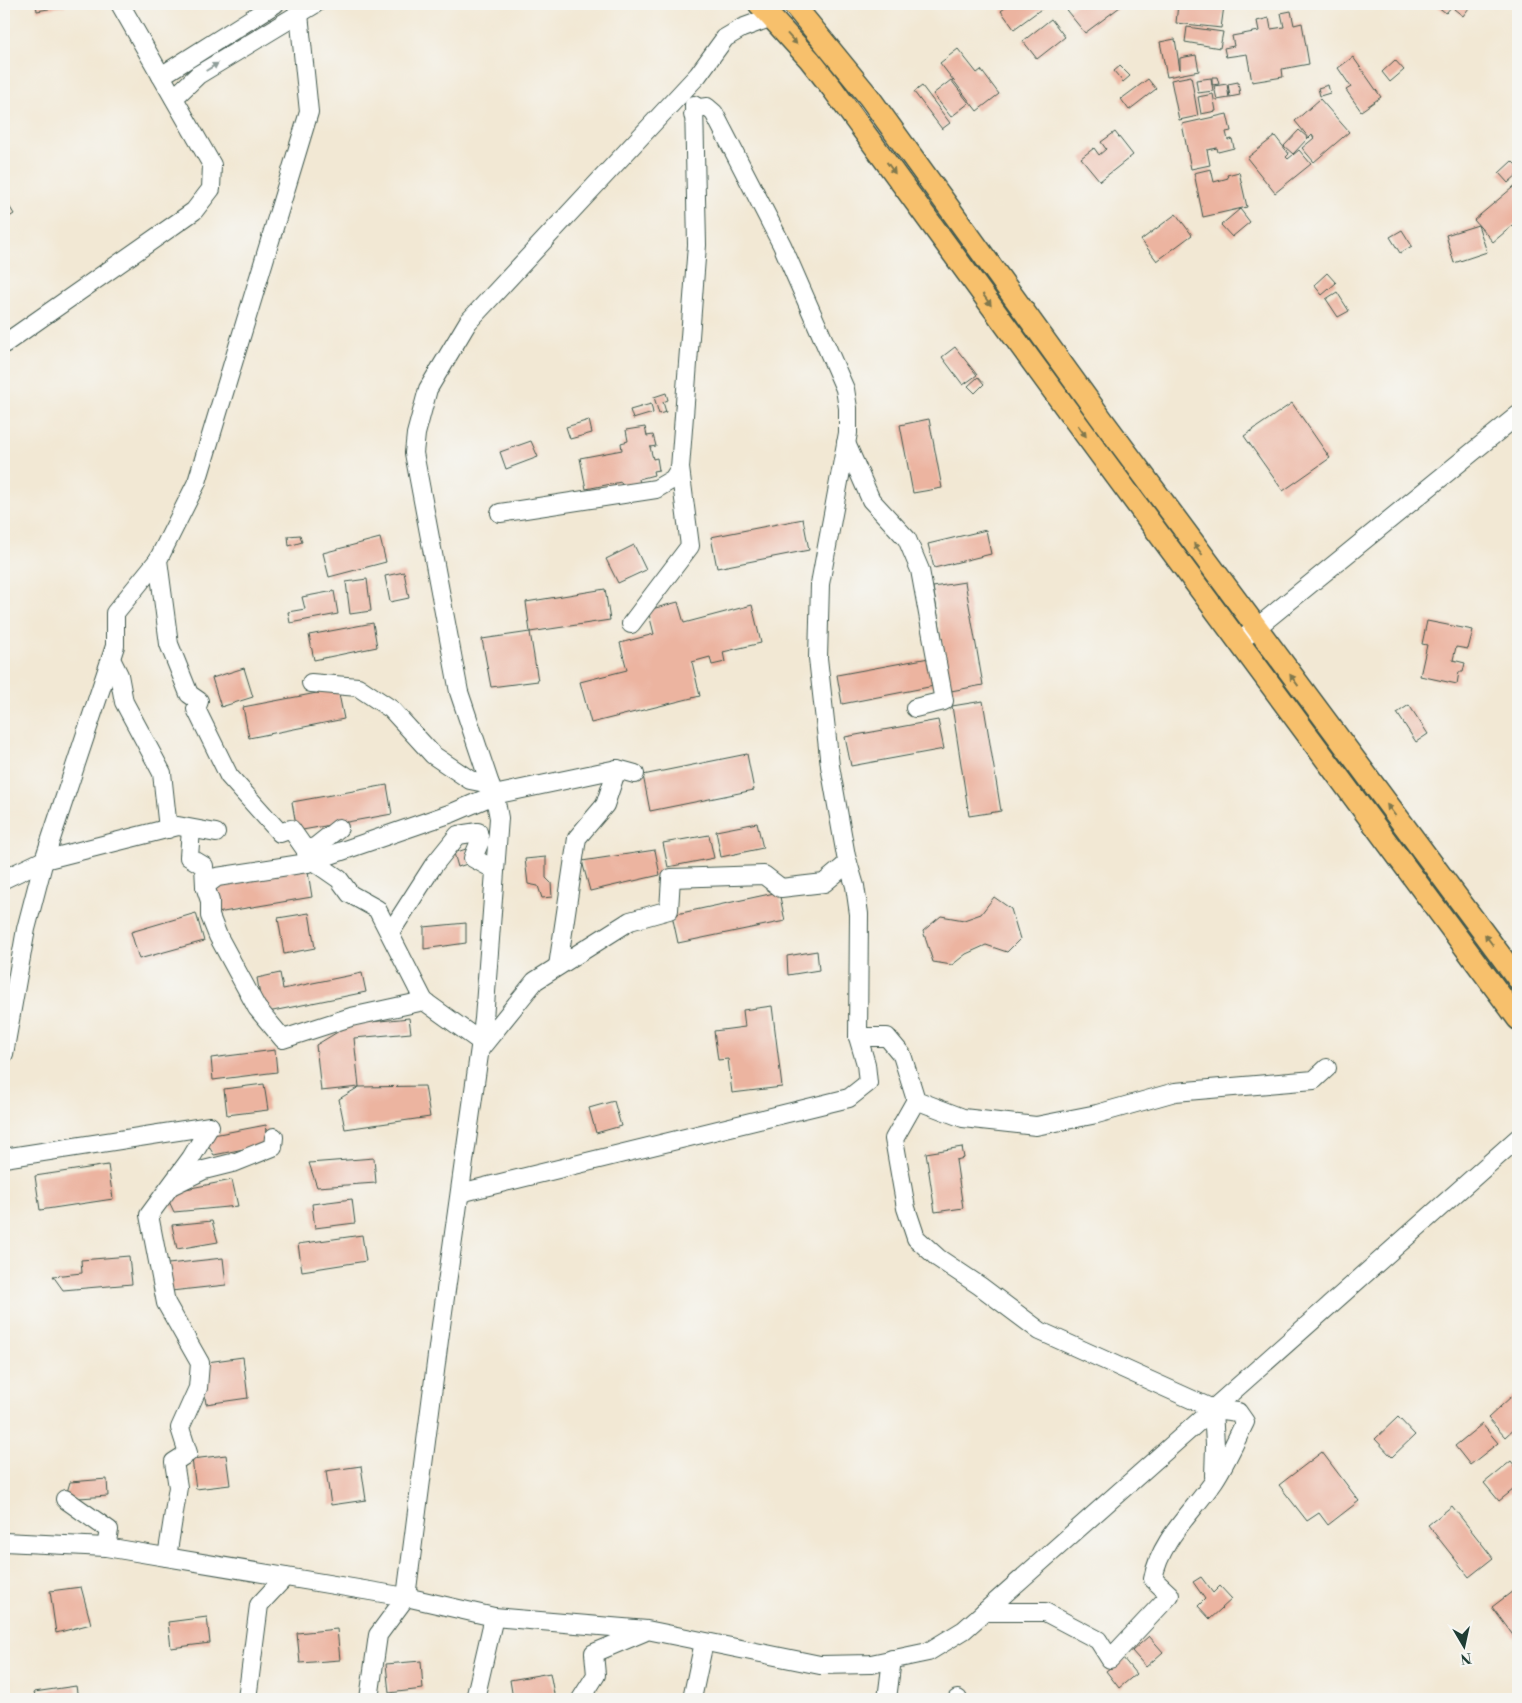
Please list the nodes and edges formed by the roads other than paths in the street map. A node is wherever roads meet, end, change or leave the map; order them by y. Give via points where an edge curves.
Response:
1 (120, 4) edge
2 (275, 4) edge
3 (315, 4) edge
4 (793, 4) edge
5 (766, 10) edge
6 (299, 14) junction
7 (162, 76) junction
8 (698, 76) junction
9 (174, 98) junction
10 (693, 115) junction
11 (4, 344) edge
12 (1518, 415) edge
13 (846, 443) junction
14 (680, 468) junction
15 (500, 513) dead end
16 (158, 560) junction
17 (631, 624) dead end
18 (1257, 629) junction
19 (1238, 642) junction
20 (111, 659) junction
21 (311, 683) dead end
22 (914, 708) dead end
23 (617, 769) junction
24 (635, 774) dead end
25 (492, 790) junction
26 (191, 828) junction
27 (339, 828) dead end
28 (168, 829) junction
29 (216, 833) dead end
30 (308, 858) junction
31 (44, 860) junction
32 (848, 863) junction
33 (495, 870) junction
34 (4, 879) edge
35 (205, 886) junction
36 (390, 933) junction
37 (558, 966) junction
38 (1518, 979) edge
39 (424, 1001) junction
40 (1518, 1019) edge
41 (858, 1037) junction
42 (480, 1045) junction
43 (4, 1054) edge
44 (1327, 1068) dead end
45 (916, 1100) junction
46 (274, 1138) dead end
47 (1518, 1138) edge
48 (4, 1158) edge
49 (170, 1187) junction
50 (460, 1193) junction
51 (1213, 1409) junction
52 (1214, 1481) junction
53 (65, 1499) dead end
54 (4, 1542) edge
55 (106, 1547) junction
56 (167, 1557) junction
57 (285, 1577) junction
58 (406, 1597) junction
59 (984, 1612) junction
60 (494, 1617) junction
61 (646, 1630) junction
62 (704, 1642) junction
63 (892, 1659) junction
64 (892, 1696) edge
65 (247, 1699) edge
66 (370, 1699) edge
67 (475, 1699) edge
68 (581, 1699) edge
69 (692, 1699) edge

1 - 7 street
2 - 7 street
3 - 6 street
18 -> 4 main road via 869,97
5 - 8 street via 725,38
5 -> 19 main road via 832,88
9 -> 6 street via 198,75
6 - 16 street via 309,112 197,482
7 - 9 street
8 - 10 street
8 - 25 street via 468,322 428,389 414,453 459,692
9 - 11 street via 212,165 211,189 194,211
10 - 13 street via 700,108 707,107 714,113 782,245 845,389 848,408
10 - 14 street via 697,245
12 - 18 street
13 - 22 street via 871,500 907,539 920,570 944,701
13 - 32 street via 820,584 818,658 830,766
14 - 15 street via 673,479 656,489
14 - 17 street via 690,546
16 - 20 street via 114,613 115,646
16 - 30 street via 168,644 189,694 199,702 196,709 202,726 229,776 280,833 291,829
18 - 19 street
38 -> 18 main road
19 - 40 main road
20 - 28 street via 119,675 124,702 162,773
20 - 31 street
21 - 25 street via 358,687 391,709 433,756
23 - 24 street
23 - 25 street
23 - 37 street via 604,806 577,838
25 - 30 street via 452,813
25 - 33 street via 499,818
26 - 28 street via 178,826
26 - 29 street
26 - 35 street via 188,857 204,866
27 - 30 street via 315,847
28 - 31 street
30 - 35 street via 217,876
30 - 36 street via 339,878 350,894 377,909
31 - 34 street
31 - 43 street via 26,929
32 - 37 street via 824,883 781,888 764,875 672,878 668,910 630,921
32 - 41 street via 859,914
33 - 36 street via 473,858 480,842 478,832 458,834
33 - 42 street
35 - 39 street via 210,916 218,936 257,1008 283,1039 351,1017
36 - 39 street
37 - 42 street via 535,981
39 - 42 street
41 - 45 street via 888,1037 902,1055
41 - 50 street via 868,1083 849,1098
42 - 50 street
44 - 45 street via 1314,1080 1175,1092 1097,1114 1036,1126 963,1118
45 - 51 street via 894,1139 906,1208 916,1238 938,1258 1040,1330
46 - 49 street via 273,1147 236,1162 204,1170
47 - 51 street
48 - 49 street via 210,1126
49 - 56 street via 149,1216 162,1292 200,1363 198,1388 180,1428 188,1453 174,1462 178,1487
50 - 58 street
51 - 52 street
51 - 52 street via 1238,1412 1245,1422
51 - 59 street
52 - 59 street via 1156,1561 1153,1579 1170,1596 1110,1659 1098,1640 1045,1612
53 - 55 street via 109,1530
54 - 55 street
55 - 56 street
56 - 57 street
57 - 58 street
57 - 65 street via 259,1605
58 - 60 street
58 - 66 street via 378,1635
59 - 63 street via 964,1630 928,1652
60 - 61 street
60 - 67 street
61 - 62 street
61 - 68 street via 594,1653 596,1675
62 - 63 street via 820,1665 871,1664
62 - 69 street
63 - 64 street

